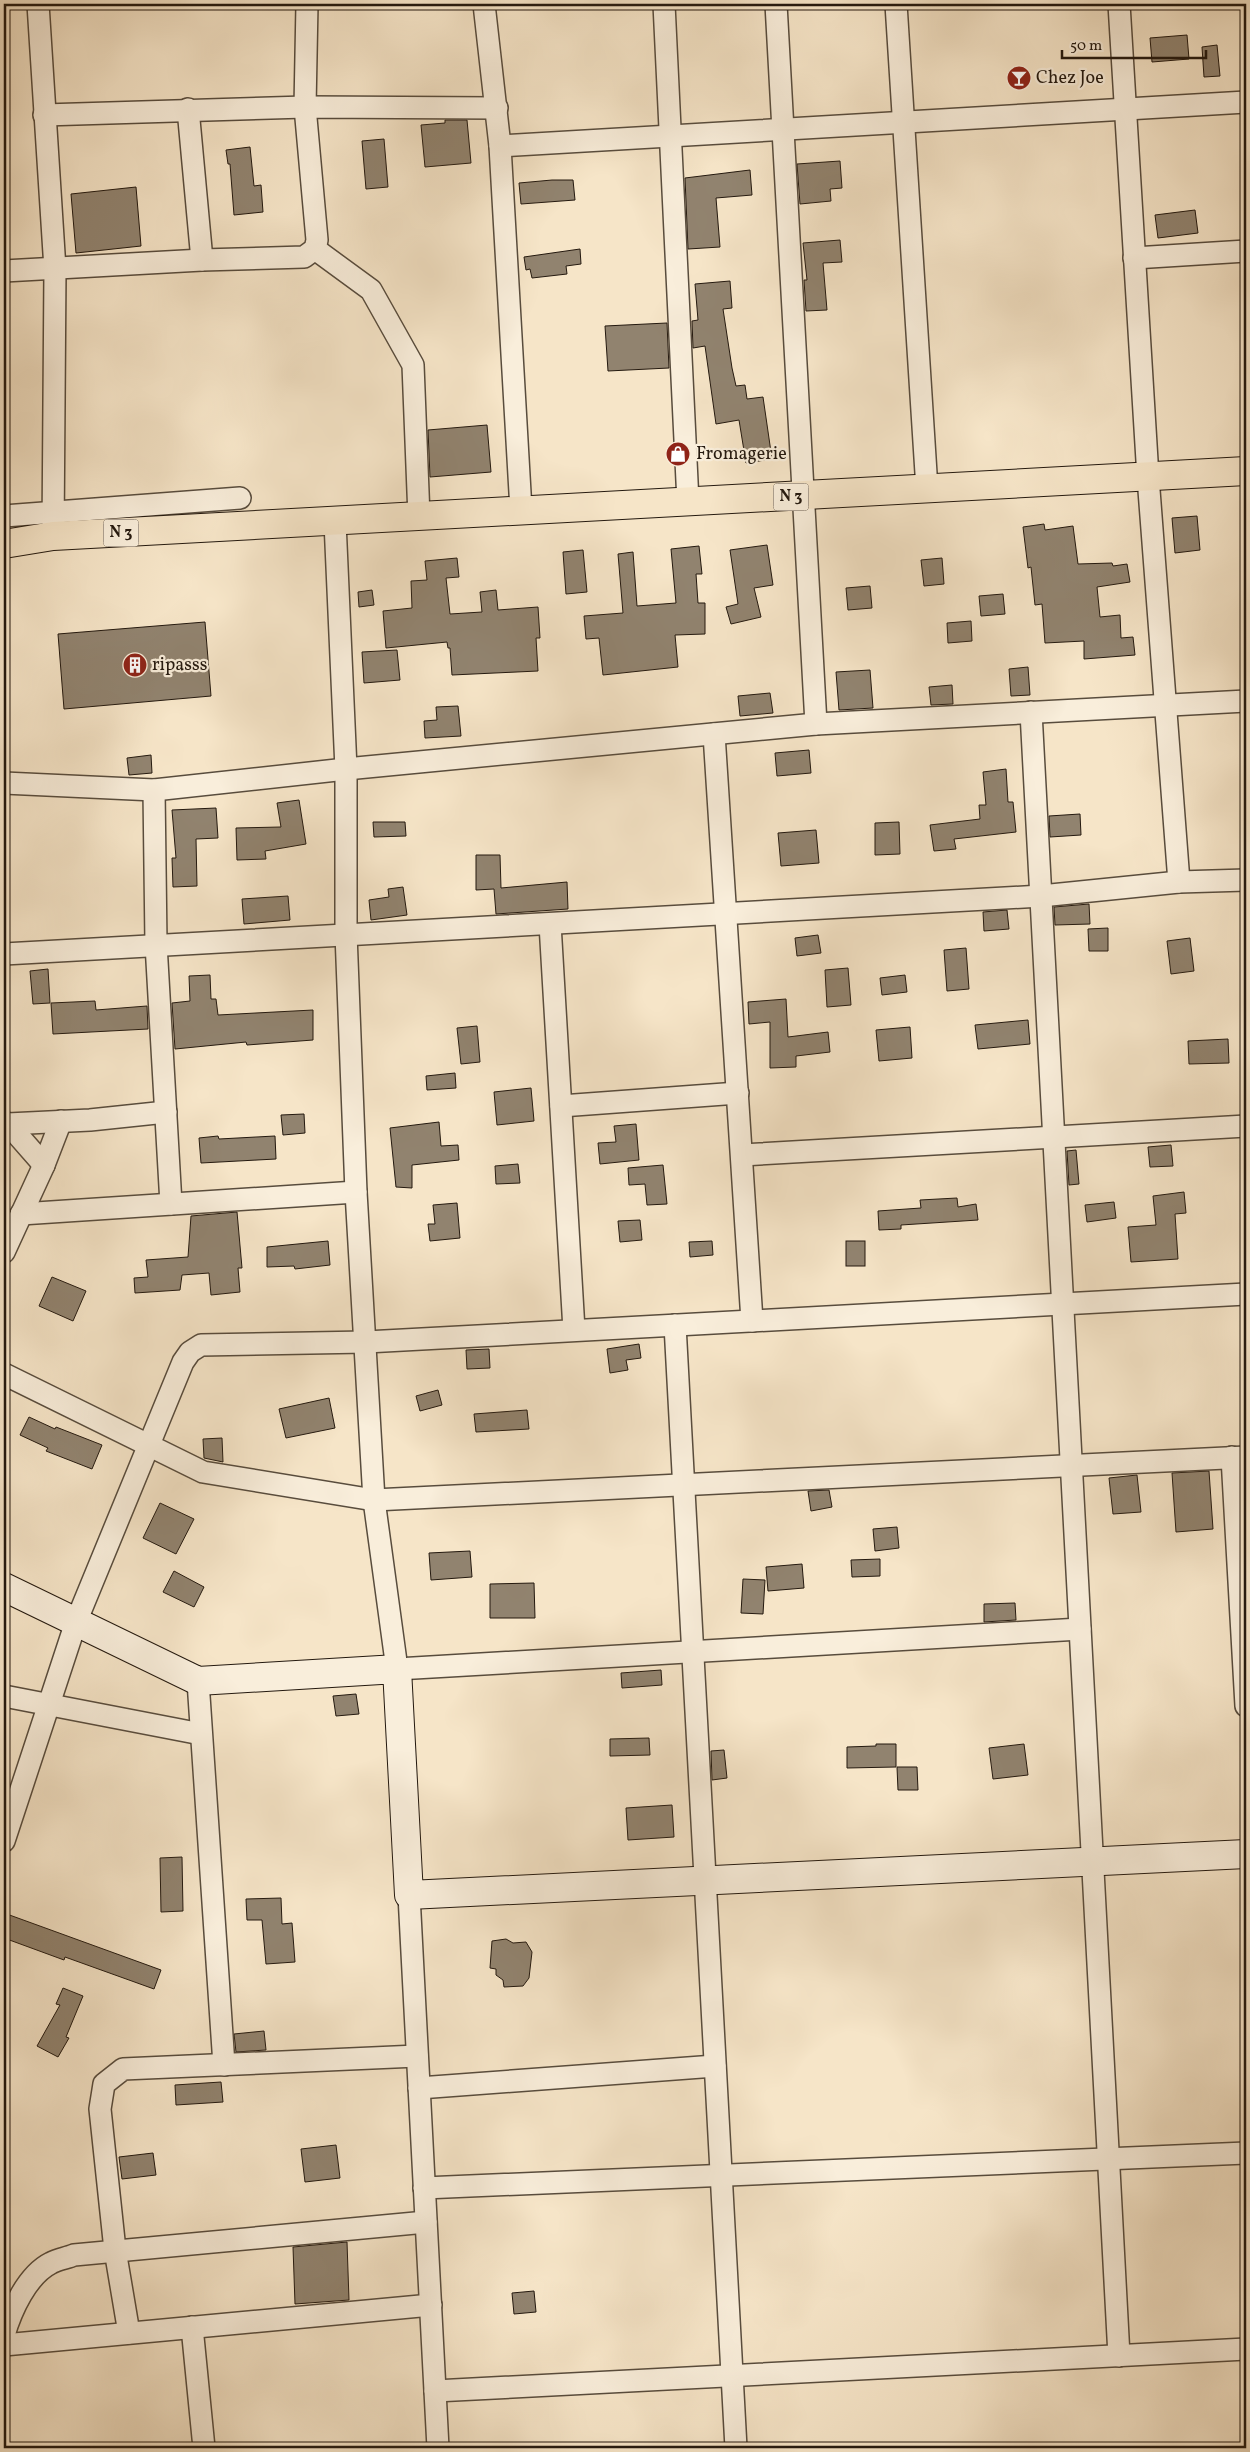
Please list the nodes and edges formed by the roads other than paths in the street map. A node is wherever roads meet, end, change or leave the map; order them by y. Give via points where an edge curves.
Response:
1 (38, 4) edge
2 (307, 4) edge
3 (484, 4) edge
4 (664, 4) edge
5 (776, 4) edge
6 (896, 4) edge
7 (1119, 4) edge
8 (1246, 102) edge
9 (305, 107) junction
10 (496, 108) junction
11 (188, 109) junction
12 (1126, 109) junction
13 (44, 115) junction
14 (903, 122) junction
15 (783, 130) junction
16 (669, 136) junction
17 (500, 146) junction
18 (315, 249) junction
19 (1246, 251) edge
20 (1134, 258) junction
21 (202, 260) junction
22 (55, 269) junction
23 (4, 272) edge
24 (1246, 472) edge
25 (1148, 477) junction
26 (927, 489) junction
27 (804, 496) junction
28 (240, 498) dead end
29 (688, 502) junction
30 (521, 510) junction
31 (4, 516) edge
32 (419, 517) junction
33 (335, 522) junction
34 (53, 523) junction
35 (4, 544) edge
36 (1246, 701) edge
37 (1167, 705) junction
38 (1031, 712) junction
39 (816, 724) junction
40 (714, 734) junction
41 (346, 769) junction
42 (4, 783) edge
43 (154, 790) junction
44 (1246, 880) edge
45 (1179, 882) junction
46 (1041, 896) junction
47 (727, 913) junction
48 (550, 924) junction
49 (346, 934) junction
50 (156, 944) junction
51 (4, 954) edge
52 (738, 1093) junction
53 (561, 1106) junction
54 (166, 1112) junction
55 (62, 1121) junction
56 (6, 1123) edge
57 (1246, 1126) edge
58 (1054, 1138) junction
59 (742, 1155) junction
60 (44, 1165) junction
61 (356, 1192) junction
62 (171, 1204) junction
63 (21, 1214) junction
64 (4, 1252) edge
65 (1246, 1294) edge
66 (1063, 1304) junction
67 (752, 1321) junction
68 (675, 1324) junction
69 (574, 1330) junction
70 (366, 1342) junction
71 (4, 1374) edge
72 (150, 1446) junction
73 (1239, 1457) edge
74 (1072, 1466) junction
75 (684, 1485) junction
76 (374, 1500) junction
77 (4, 1587) edge
78 (76, 1622) junction
79 (1080, 1629) junction
80 (693, 1652) junction
81 (397, 1669) junction
82 (198, 1681) junction
83 (4, 1696) edge
84 (49, 1704) junction
85 (1246, 1706) edge
86 (201, 1734) junction
87 (4, 1841) edge
88 (1246, 1854) edge
89 (1093, 1862) junction
90 (705, 1881) junction
91 (409, 1895) junction
92 (417, 2056) junction
93 (224, 2064) junction
94 (715, 2066) junction
95 (419, 2088) junction
96 (1246, 2153) edge
97 (1109, 2158) junction
98 (721, 2175) junction
99 (424, 2188) junction
100 (426, 2222) junction
101 (116, 2250) junction
102 (431, 2305) junction
103 (192, 2327) junction
104 (129, 2333) junction
105 (4, 2335) edge
106 (4, 2345) edge
107 (1246, 2349) edge
108 (1119, 2356) junction
109 (732, 2376) junction
110 (435, 2391) junction
111 (204, 2448) edge
112 (438, 2448) edge
113 (736, 2448) edge

1 - 13 street
2 - 9 street
3 - 10 street
4 - 16 street
5 - 15 street
6 - 14 street
7 - 12 street
8 - 12 street
9 - 10 street
9 - 11 street
9 - 18 street via 317,240
10 - 17 street
11 - 13 street
11 - 21 street
12 - 14 street
12 - 20 street
13 - 22 street
14 - 15 street
14 - 26 street
15 - 16 street
15 - 27 street
16 - 17 street
16 - 29 street
17 - 30 street
18 - 21 street via 304,257
18 - 32 street via 371,290 413,365
19 - 20 street
20 - 25 street
21 - 22 street
22 - 23 street
22 - 34 street
24 - 25 main road, N 3
25 - 26 main road, N 3
25 - 37 street
26 - 27 main road, N 3
27 - 29 main road, N 3
27 - 39 street
28 - 34 street
29 - 30 main road, N 3
30 - 32 main road, N 3
31 - 34 street
32 - 33 main road, N 3
33 - 34 main road, N 3
33 - 41 street
34 - 35 main road, N 3
36 - 37 street
37 - 38 street
37 - 45 street
38 - 39 street
38 - 46 street
39 - 40 street
40 - 41 street
40 - 47 street
41 - 43 street
41 - 49 street
42 - 43 street
43 - 50 street
44 - 45 street
45 - 46 street
46 - 47 street
46 - 58 street
47 - 48 street
47 - 52 street
48 - 49 street
48 - 53 street
49 - 50 street
49 - 61 street
50 - 51 street
50 - 54 street
52 - 53 street
52 - 59 street
53 - 69 street
54 - 55 street
54 - 62 street
55 - 56 street
55 - 60 street
56 - 60 street
57 - 58 street
58 - 59 street
58 - 66 street
59 - 67 street
60 - 63 street
61 - 62 street
61 - 70 street
62 - 63 street
63 - 64 street
65 - 66 street
66 - 67 street
66 - 74 street
67 - 68 street
68 - 69 street
68 - 75 street
69 - 70 street
70 - 72 street via 201,1345 183,1362
70 - 76 street
71 - 72 street
72 - 76 street via 203,1472
72 - 78 street
73 - 74 street
73 - 85 street
74 - 75 street
74 - 79 street
75 - 76 street
75 - 80 street
76 - 81 street
77 - 78 street
78 - 82 street
78 - 84 street
79 - 80 street
79 - 89 street
80 - 81 street
80 - 90 street
81 - 82 street
81 - 91 street
82 - 86 street
83 - 84 street
84 - 86 street
84 - 87 street
86 - 93 street
88 - 89 street
89 - 90 street
89 - 97 street
90 - 91 street
90 - 94 street
91 - 92 street
92 - 93 street
92 - 95 street
93 - 101 street via 123,2069 104,2084 100,2109
94 - 95 street
94 - 98 street
95 - 99 street
96 - 97 street
97 - 98 street
97 - 108 street
98 - 99 street
98 - 109 street
99 - 100 street
100 - 101 street
100 - 102 street
101 - 104 street
101 - 105 street via 74,2255 50,2263 12,2309
102 - 103 street
102 - 110 street
103 - 104 street
103 - 111 street
104 - 106 street
107 - 108 street
108 - 109 street
109 - 110 street
109 - 113 street
110 - 112 street

